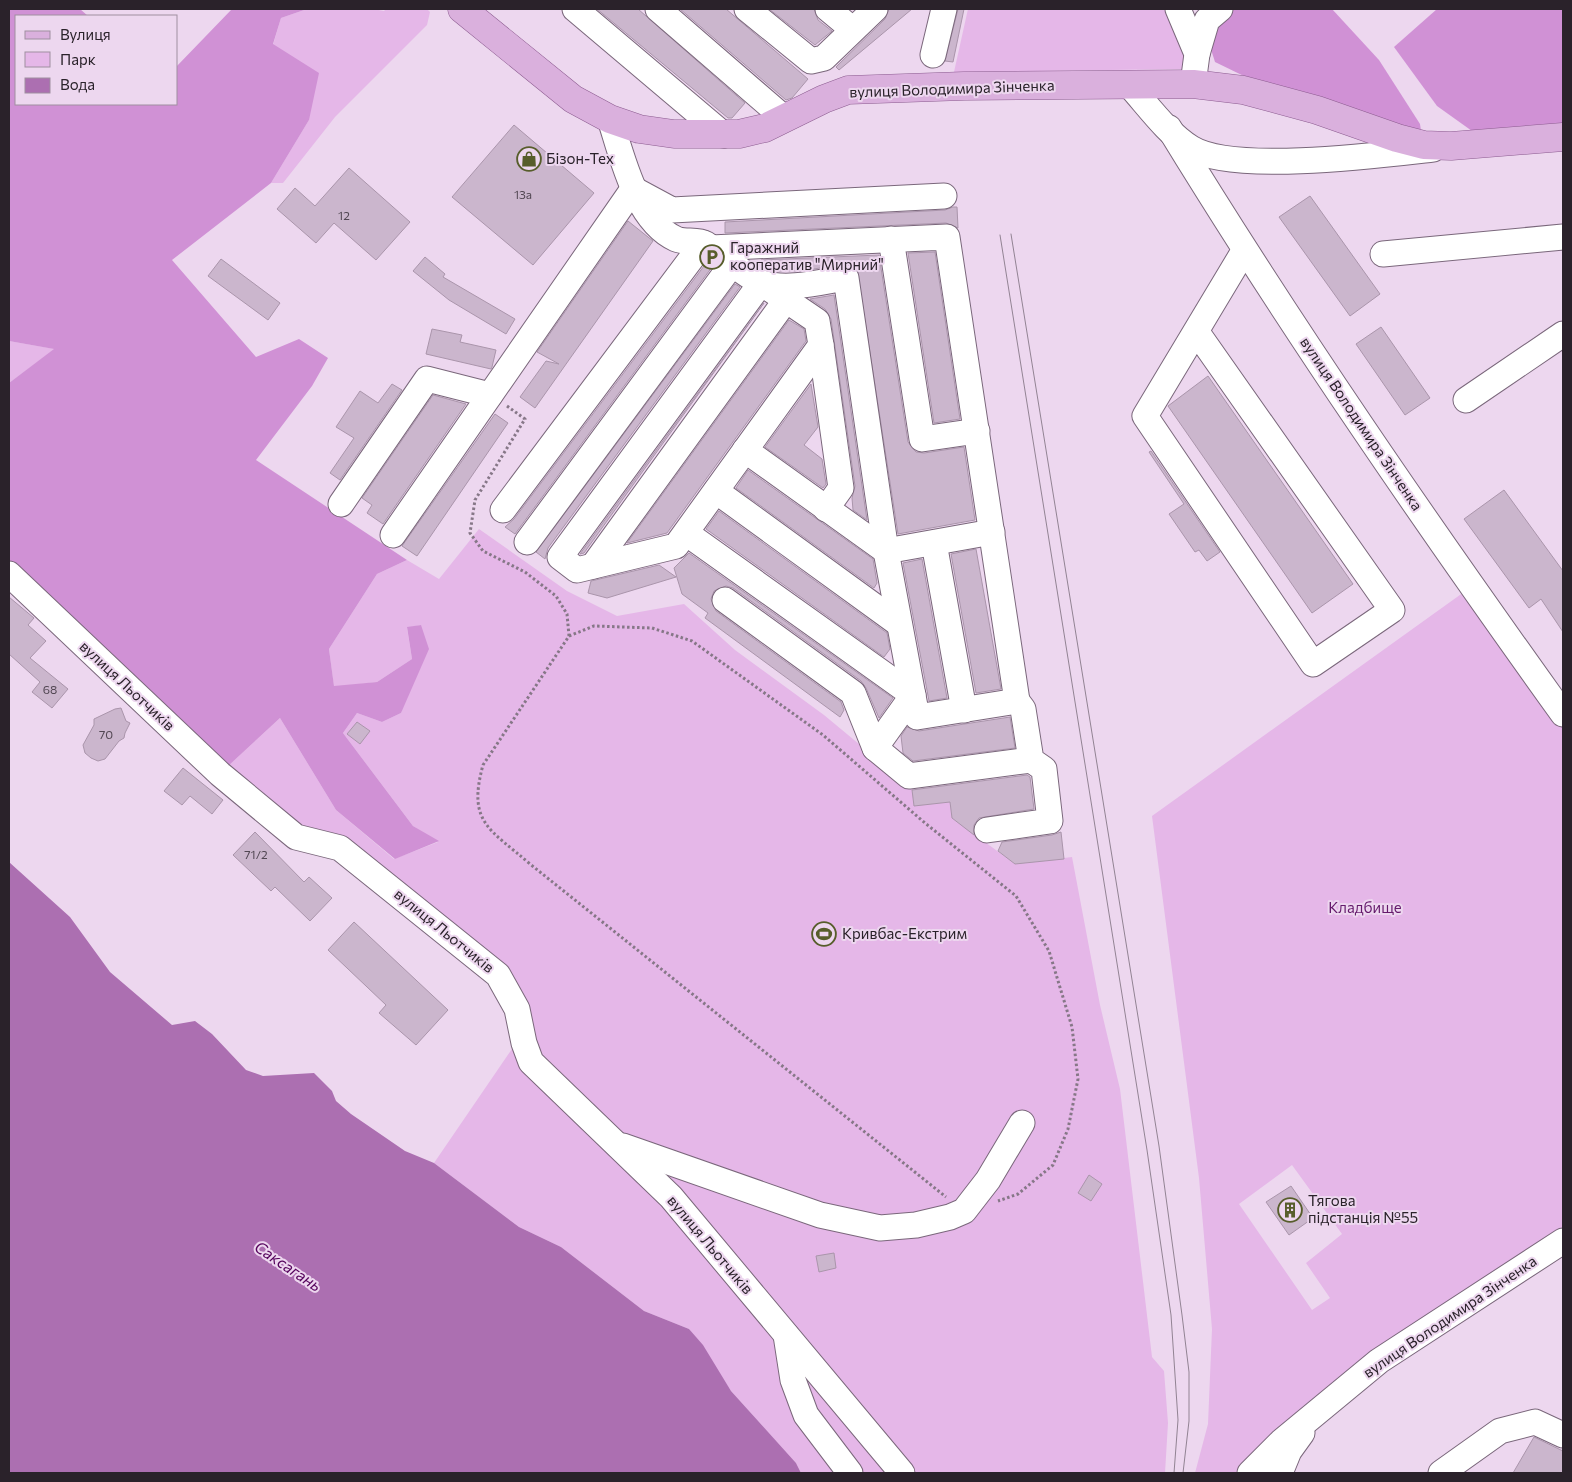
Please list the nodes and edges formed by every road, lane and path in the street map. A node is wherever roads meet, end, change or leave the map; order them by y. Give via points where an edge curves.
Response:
1 (575, 9) edge
2 (658, 9) edge
3 (747, 9) edge
4 (828, 9) edge
5 (875, 9) edge
6 (944, 9) edge
7 (1178, 9) edge
8 (1210, 12) edge
9 (476, 13) edge
10 (852, 29) junction
11 (1197, 54) junction
12 (933, 55) dead end
13 (1193, 84) junction
14 (1130, 86) junction
15 (784, 118) junction
16 (610, 119) junction
17 (1169, 128) junction
18 (724, 135) junction
19 (1563, 137) edge
20 (1451, 146) junction
21 (633, 189) junction
22 (944, 196) dead end
23 (1563, 237) edge
24 (891, 239) junction
25 (707, 245) junction
26 (1244, 251) junction
27 (1383, 254) dead end
28 (733, 263) junction
29 (761, 283) junction
30 (786, 300) junction
31 (1196, 331) junction
32 (1563, 334) edge
33 (821, 345) junction
34 (490, 395) junction
35 (1466, 400) dead end
36 (977, 431) junction
37 (745, 450) junction
38 (716, 491) junction
39 (342, 504) dead end
40 (826, 509) junction
41 (503, 510) dead end
42 (686, 532) junction
43 (992, 532) junction
44 (393, 535) dead end
45 (527, 542) dead end
46 (934, 543) junction
47 (886, 552) junction
48 (593, 566) junction
49 (9, 574) edge
50 (725, 600) dead end
51 (900, 624) junction
52 (569, 636) junction
53 (913, 695) junction
54 (1017, 701) junction
55 (964, 710) junction
56 (1563, 714) edge
57 (875, 748) junction
58 (1031, 760) junction
59 (987, 830) dead end
60 (1022, 1123) dead end
61 (616, 1144) junction
62 (964, 1211) junction
63 (1563, 1241) edge
64 (786, 1335) junction
65 (1315, 1414) junction
66 (1563, 1435) edge
67 (850, 1473) edge
68 (902, 1473) edge
69 (1250, 1473) edge
70 (1280, 1473) edge
71 (1441, 1473) edge

1 - 18 street
2 - 15 street
3 - 10 street via 811,61 824,58
4 - 10 street
5 - 10 street
6 - 12 street
7 - 11 street
8 - 11 street
9 - 16 main road, вулиця Володимира Зінченка via 573,99
11 - 13 street
13 - 14 main road, вулиця Володимира Зінченка
13 - 20 main road, вулиця Володимира Зінченка via 1243,90 1317,110 1397,138 1424,145
14 - 15 main road, вулиця Володимира Зінченка via 848,90
14 - 17 street, вулиця Володимира Зінченка
15 - 18 main road, вулиця Володимира Зінченка via 765,128
16 - 18 main road, вулиця Володимира Зінченка via 639,129 674,134
16 - 21 street
17 - 20 street, вулиця Володимира Зінченка via 1190,148 1222,159 1384,155
17 - 26 street, вулиця Володимира Зінченка
19 - 20 main road, вулиця Володимира Зінченка
21 - 22 street via 672,210
21 - 25 street via 664,231 677,240
21 - 34 street
23 - 27 street
24 - 25 street
24 - 36 street via 947,237
24 - 36 street via 922,438
25 - 28 street
25 - 41 street
26 - 31 street
26 - 56 street, вулиця Володимира Зінченка via 1471,586
28 - 29 street
28 - 45 street
29 - 30 street
29 - 47 street via 787,286 846,278
29 - 48 street via 560,557 577,570
30 - 33 street via 818,321
30 - 48 street
31 - 31 street via 1145,416 1313,664 1392,610
32 - 35 street
33 - 37 street
33 - 40 street via 841,488
34 - 39 street via 427,379
34 - 44 street
34 - 52 path via 525,419 475,500 470,533 484,551 525,572 556,596 567,614
36 - 43 street
37 - 38 street
37 - 40 street
38 - 42 street
38 - 51 street
40 - 47 street
42 - 48 street via 676,546
42 - 53 street
43 - 46 street
43 - 54 street
46 - 47 street
46 - 55 street
47 - 51 street
49 - 61 street, вулиця Льотчиків via 220,774 296,837 340,848 498,975 517,1009 531,1062
50 - 57 street via 853,693
51 - 53 street
52 - 62 path via 483,765 476,789 477,805 486,825 530,864
52 - 62 path via 594,626 652,628 692,641 823,735 1016,896 1049,951 1072,1027 1078,1079 1068,1129 1053,1165 1018,1194
53 - 55 street via 917,717
53 - 57 street
54 - 55 street
54 - 58 street via 1023,709
57 - 58 street via 909,776
58 - 59 street via 1044,769 1050,821
60 - 62 street via 988,1180
61 - 62 street via 820,1215 880,1228 916,1225
61 - 64 street, вулиця Льотчиків via 671,1197
63 - 65 street, вулиця Володимира Зінченка via 1379,1361
64 - 67 street via 793,1380 806,1416
64 - 68 street, вулиця Льотчиків
65 - 69 street, вулиця Володимира Зінченка
65 - 70 street via 1289,1451
66 - 71 street via 1535,1422 1500,1431

